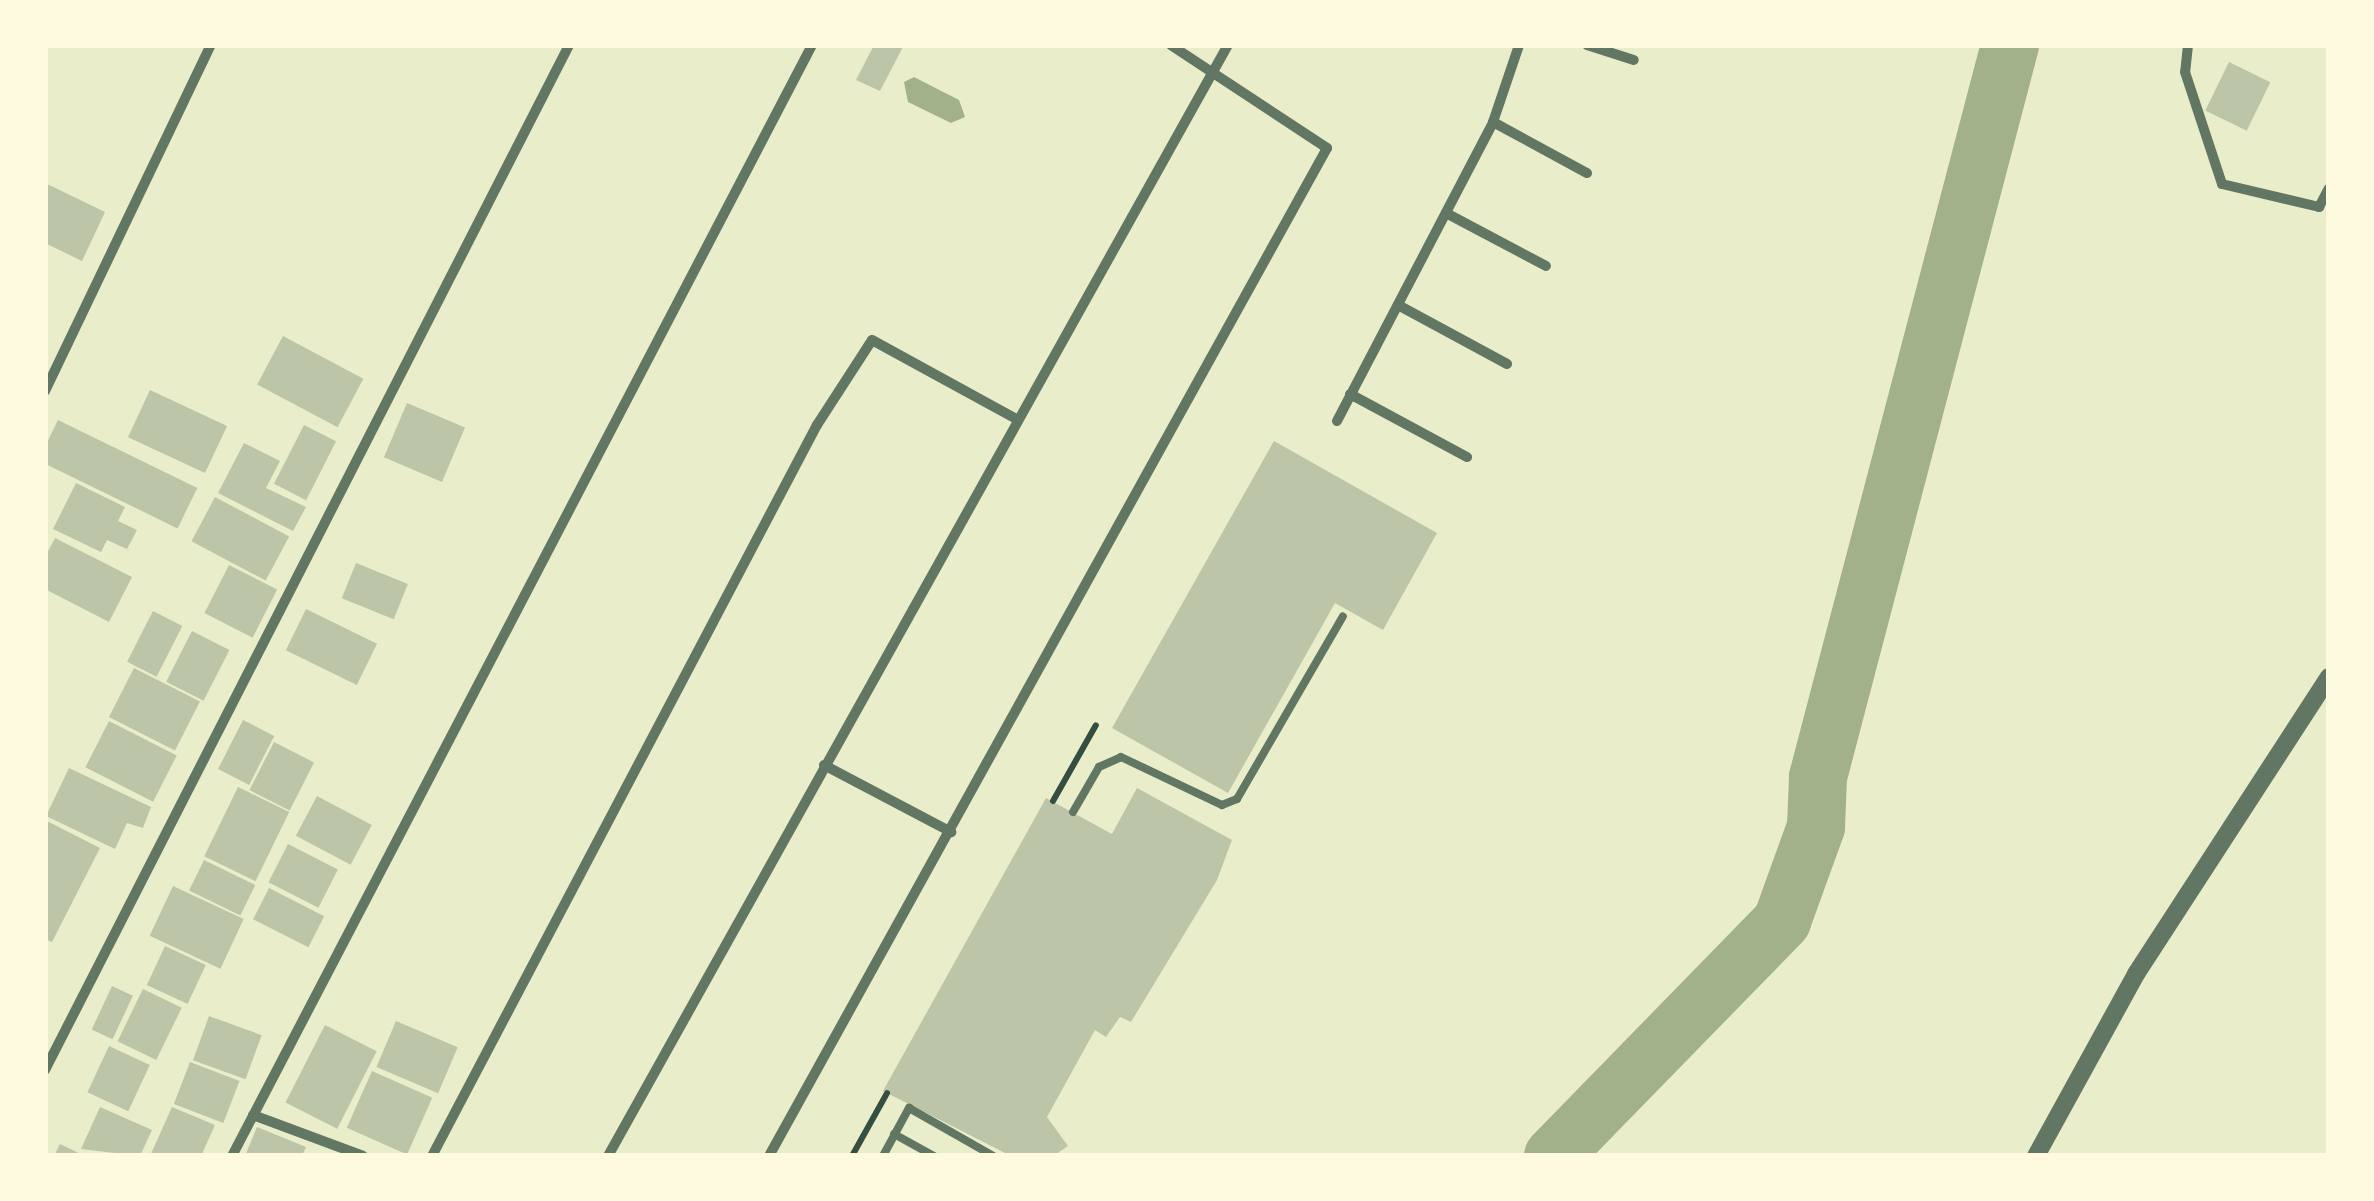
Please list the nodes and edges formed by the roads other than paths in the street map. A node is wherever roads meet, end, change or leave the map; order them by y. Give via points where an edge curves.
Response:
1 (211, 45) edge
2 (568, 45) edge
3 (812, 45) edge
4 (1171, 45) edge
5 (1228, 45) edge
6 (1519, 45) edge
7 (1587, 45) edge
8 (2188, 45) edge
9 (1634, 60) dead end
10 (1216, 69) junction
11 (1493, 122) junction
12 (1587, 173) dead end
13 (2329, 188) edge
14 (1446, 213) junction
15 (1546, 266) dead end
16 (1398, 305) junction
17 (1508, 364) dead end
18 (45, 391) edge
19 (1350, 394) junction
20 (1018, 420) junction
21 (1337, 421) dead end
22 (1467, 457) dead end
23 (1342, 616) dead end
24 (2329, 677) edge
25 (824, 764) junction
26 (1073, 812) dead end
27 (952, 832) junction
28 (45, 1070) edge
29 (252, 1116) junction
30 (894, 1134) junction
31 (232, 1156) edge
32 (363, 1156) edge
33 (432, 1156) edge
34 (608, 1156) edge
35 (769, 1156) edge
36 (883, 1156) edge
37 (934, 1156) edge
38 (993, 1156) edge
39 (2036, 1156) edge

1 - 18 street
2 - 28 street
3 - 29 street
4 - 10 street
5 - 10 street
6 - 11 street
7 - 9 street
8 - 13 street via 2185,72 2222,184 2319,206
10 - 20 street
10 - 27 street via 1327,148
11 - 12 street
11 - 14 street
14 - 15 street
14 - 16 street
16 - 17 street
16 - 19 street
19 - 21 street
19 - 22 street
20 - 25 street
20 - 33 street via 872,340 816,424
23 - 26 lane via 1237,799 1222,805 1121,757 1099,767
24 - 39 street via 2136,974
25 - 27 street
25 - 34 street
27 - 35 street
29 - 31 street
29 - 32 street
30 - 36 lane
30 - 37 lane
30 - 38 lane via 908,1108

